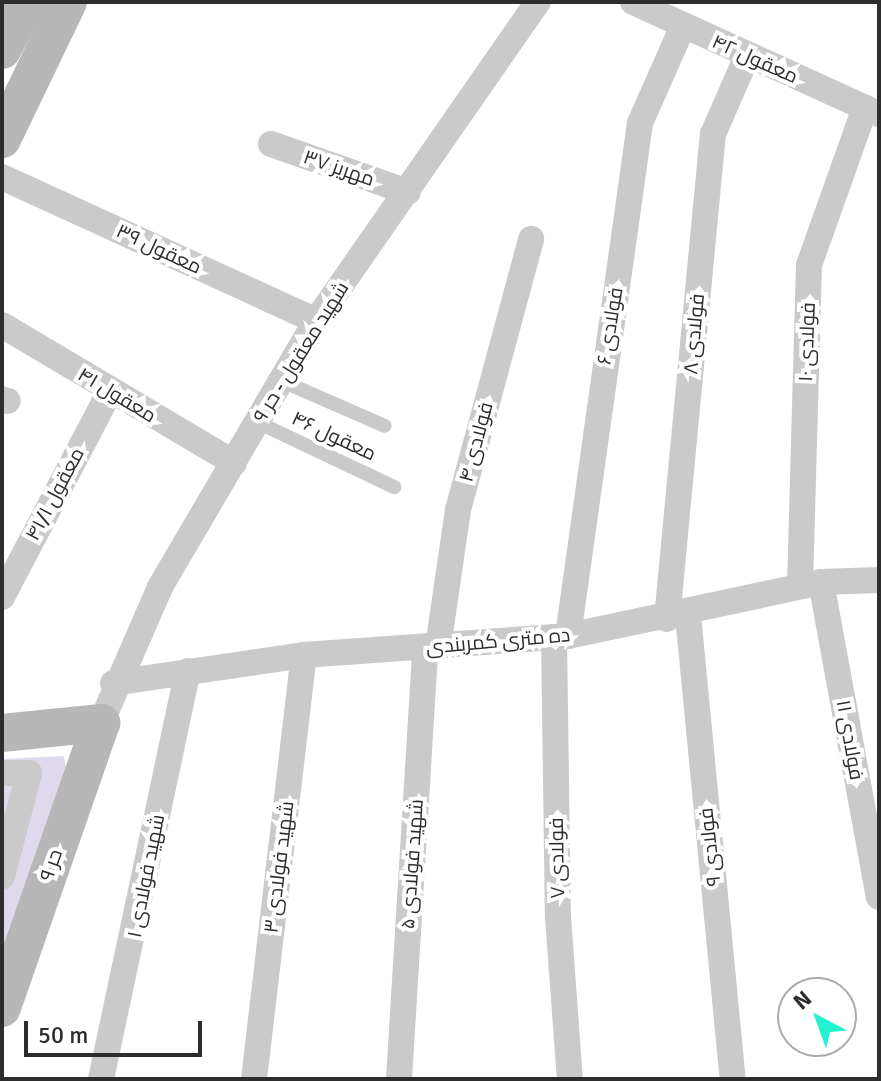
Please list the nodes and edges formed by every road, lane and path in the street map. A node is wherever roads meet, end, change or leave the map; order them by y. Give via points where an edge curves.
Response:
1 (27, 2) edge
2 (68, 2) edge
3 (538, 2) edge
4 (633, 2) edge
5 (683, 26) junction
6 (2, 50) edge
7 (747, 56) junction
8 (872, 111) edge
9 (2, 139) edge
10 (271, 144) dead end
11 (2, 177) edge
12 (408, 192) junction
13 (531, 239) dead end
14 (316, 321) junction
15 (2, 325) edge
16 (282, 381) junction
17 (110, 391) junction
18 (257, 422) junction
19 (385, 426) dead end
20 (234, 463) junction
21 (394, 487) dead end
22 (879, 580) edge
23 (810, 584) junction
24 (2, 597) edge
25 (677, 617) junction
26 (561, 636) junction
27 (432, 648) junction
28 (304, 655) junction
29 (188, 671) junction
30 (113, 683) junction
31 (101, 723) junction
32 (2, 733) edge
33 (2, 773) edge
34 (2, 877) edge
35 (879, 897) edge
36 (2, 1008) edge
37 (101, 1079) edge
38 (254, 1079) edge
39 (399, 1079) edge
40 (570, 1079) edge
41 (733, 1079) edge

1 - 6 street
2 - 9 street
3 - 12 street, شهید معقول - حر ۹
4 - 5 street, معقول ۴۲
5 - 7 street, معقول ۴۲
5 - 26 street, فولادی ۶ via 640,123
7 - 8 street, معقول ۴۲
7 - 25 street, فولادی ۸ via 713,134
8 - 23 street, فولادی ۱۰ via 809,265
10 - 12 street, مهریز ۳۷
11 - 14 street, معقول ۳۹
12 - 14 street, شهید معقول - حر ۹
13 - 27 street, فولادی ۴ via 458,510
14 - 16 street, شهید معقول - حر ۹
15 - 17 street, معقول ۴۱
16 - 18 street, شهید معقول - حر ۹
16 - 19 lane
17 - 20 street, معقول ۴۱
17 - 24 street, معقول ۴۱/۱
18 - 20 street, شهید معقول - حر ۹
18 - 21 lane, معقول ۴۶
20 - 30 street, شهید معقول - حر ۹
22 - 23 street, ده متری کمربندی
23 - 25 street, ده متری کمربندی
23 - 35 street, فولادی ۱۱
25 - 26 street, ده متری کمربندی
25 - 41 street, فولادی ۹
26 - 27 street, ده متری کمربندی
26 - 40 street, فولادی ۷ via 558,917
27 - 28 street, ده متری کمربندی
27 - 39 street, شهید فولادی ۵
28 - 29 street, ده متری کمربندی
28 - 38 street, شهید فولادی ۳
29 - 30 street, ده متری کمربندی
29 - 37 street, شهید فولادی ۱
30 - 31 street, شهید معقول - حر ۹
31 - 32 street
31 - 36 street, حر ۹
33 - 34 street via 29,773

